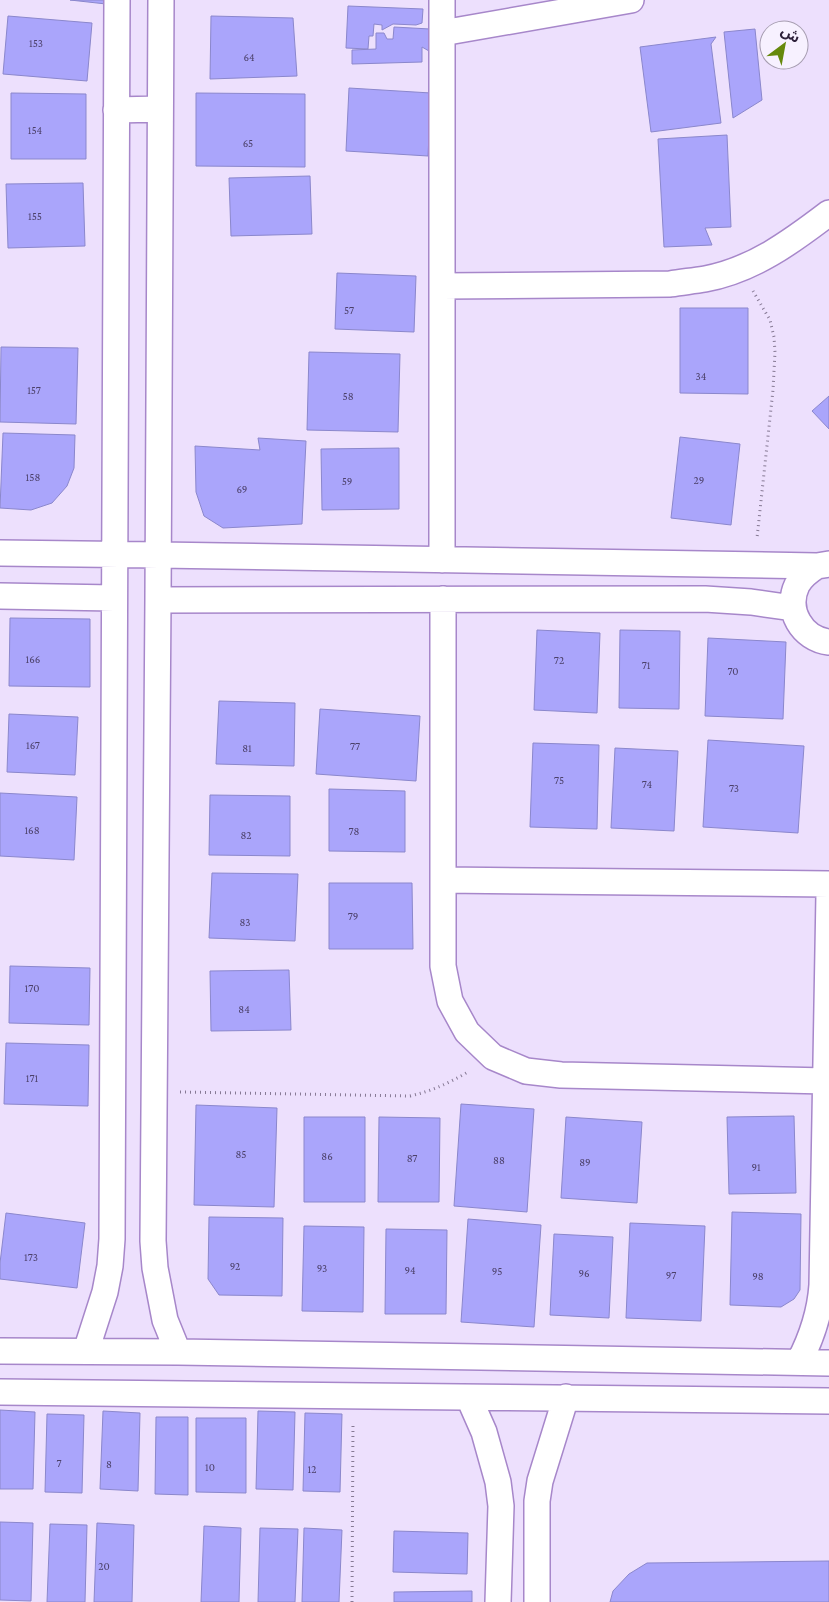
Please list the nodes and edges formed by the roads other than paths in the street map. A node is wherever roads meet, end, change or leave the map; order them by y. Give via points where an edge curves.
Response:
1 (117, 0) edge
2 (160, 0) edge
3 (442, 0) edge
4 (631, 0) edge
5 (442, 33) junction
6 (160, 109) junction
7 (116, 110) junction
8 (829, 213) edge
9 (442, 286) junction
10 (0, 553) edge
11 (115, 554) junction
12 (158, 554) junction
13 (442, 560) junction
14 (823, 565) edge
15 (0, 596) edge
16 (114, 598) junction
17 (443, 599) junction
18 (158, 600) junction
19 (793, 608) junction
20 (829, 642) edge
21 (443, 880) junction
22 (829, 884) edge
23 (113, 894) junction
24 (829, 894) edge
25 (155, 895) junction
26 (826, 1081) junction
27 (0, 1351) edge
28 (86, 1351) junction
29 (178, 1352) junction
30 (204, 1352) junction
31 (799, 1362) junction
32 (829, 1363) edge
33 (0, 1392) edge
34 (203, 1395) junction
35 (566, 1397) junction
36 (470, 1398) junction
37 (829, 1401) edge
38 (498, 1602) edge
39 (537, 1602) edge

1 - 7 street
2 - 6 street
3 - 5 street
4 - 5 street
5 - 9 street
6 - 7 street
6 - 12 street
7 - 11 street
8 - 9 street via 772,254 739,269 705,279 670,284
9 - 13 street
10 - 11 street
11 - 12 street
11 - 16 street
12 - 13 street
12 - 18 street
13 - 14 street
14 - 19 street via 806,573 798,584
15 - 16 street
16 - 23 street
17 - 18 street
17 - 19 street via 728,600
17 - 21 street
18 - 25 street
19 - 20 street via 802,629 811,637
21 - 22 street
21 - 26 street via 443,966 450,1001 467,1032 493,1057 526,1071 561,1075
23 - 25 street
23 - 28 street via 112,1239 105,1292
24 - 26 street
25 - 29 street via 153,1241 165,1320
26 - 31 street via 820,1305 816,1325
27 - 28 street
28 - 29 street
29 - 30 street
30 - 31 street
30 - 34 street
31 - 32 street
33 - 34 street
34 - 36 street
35 - 36 street
35 - 37 street
35 - 39 street via 537,1501
36 - 38 street via 484,1432 498,1482 501,1506

